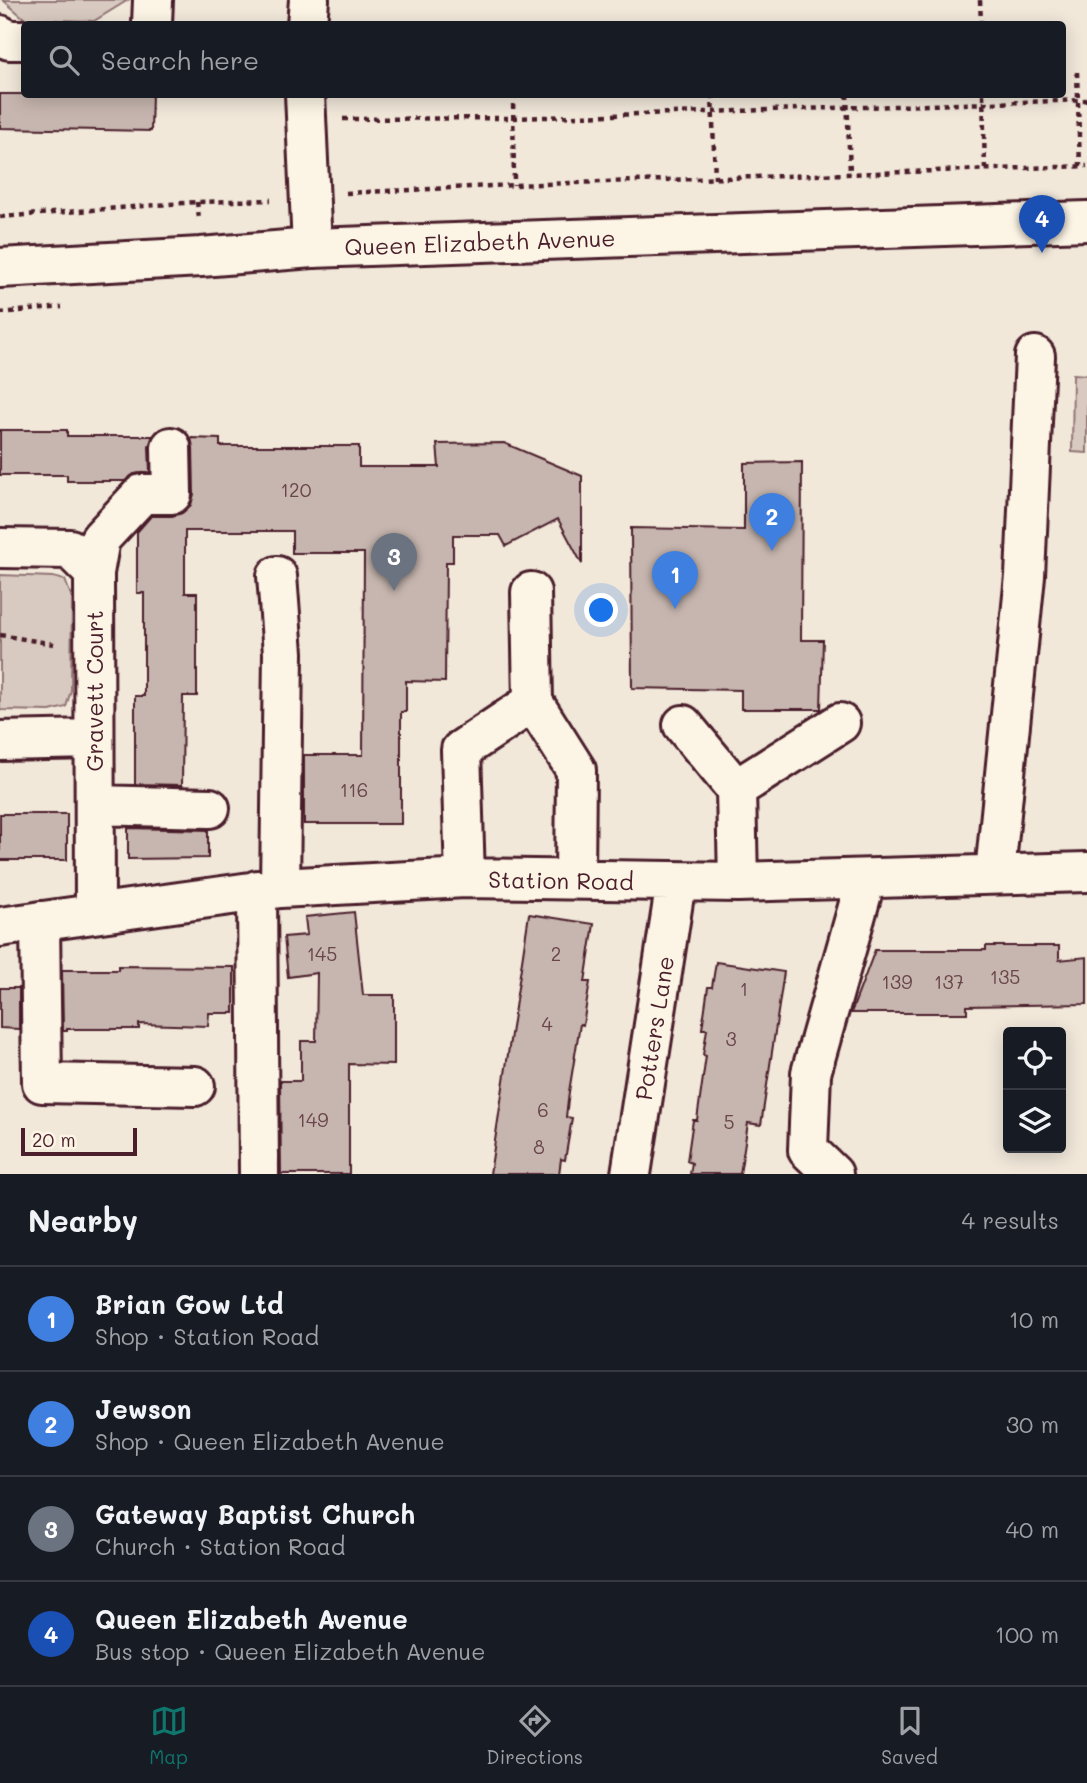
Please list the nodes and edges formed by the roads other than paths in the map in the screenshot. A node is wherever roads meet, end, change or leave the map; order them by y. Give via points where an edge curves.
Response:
1 (153, 0) edge
2 (309, 0) edge
3 (152, 21) edge
4 (307, 21) edge
5 (0, 35) edge
6 (21, 40) edge
7 (306, 107) edge
8 (1087, 222) edge
9 (312, 248) junction
10 (0, 268) edge
11 (1035, 356) dead end
12 (171, 447) dead end
13 (0, 548) edge
14 (94, 573) junction
15 (277, 576) dead end
16 (531, 592) dead end
17 (533, 702) junction
18 (840, 723) dead end
19 (684, 725) dead end
20 (94, 739) junction
21 (0, 741) edge
22 (736, 789) junction
23 (95, 805) junction
24 (210, 808) dead end
25 (1087, 872) edge
26 (995, 873) junction
27 (465, 878) junction
28 (575, 879) junction
29 (866, 879) junction
30 (676, 882) junction
31 (738, 882) junction
32 (268, 889) junction
33 (95, 912) junction
34 (40, 920) junction
35 (0, 927) edge
36 (195, 1086) dead end
37 (259, 1174) edge
38 (631, 1174) edge
39 (833, 1174) edge

1 - 3 street
2 - 4 street
5 - 6 street
7 - 9 street
8 - 9 street, Queen Elizabeth Avenue
9 - 10 street, Queen Elizabeth Avenue
11 - 26 street via 1025,576
12 - 14 street, Gravett Court via 172,494 142,494 100,539
13 - 14 street via 70,549
14 - 20 street, Gravett Court
15 - 32 street via 283,653
16 - 17 street
17 - 27 street via 461,750
17 - 28 street via 576,771
18 - 22 street
19 - 22 street
20 - 21 street
20 - 23 street, Gravett Court
22 - 31 street
23 - 24 street
23 - 33 street, Gravett Court
25 - 26 street, Station Road
26 - 29 street, Station Road
27 - 28 street, Station Road
27 - 32 street, Station Road
28 - 30 street, Station Road
29 - 31 street, Station Road
29 - 39 street via 811,1073 808,1150
30 - 31 street, Station Road
30 - 38 street, Potters Lane
32 - 33 street, Station Road
32 - 37 street
33 - 34 street, Station Road
34 - 35 street, Station Road
34 - 36 street via 42,1083

